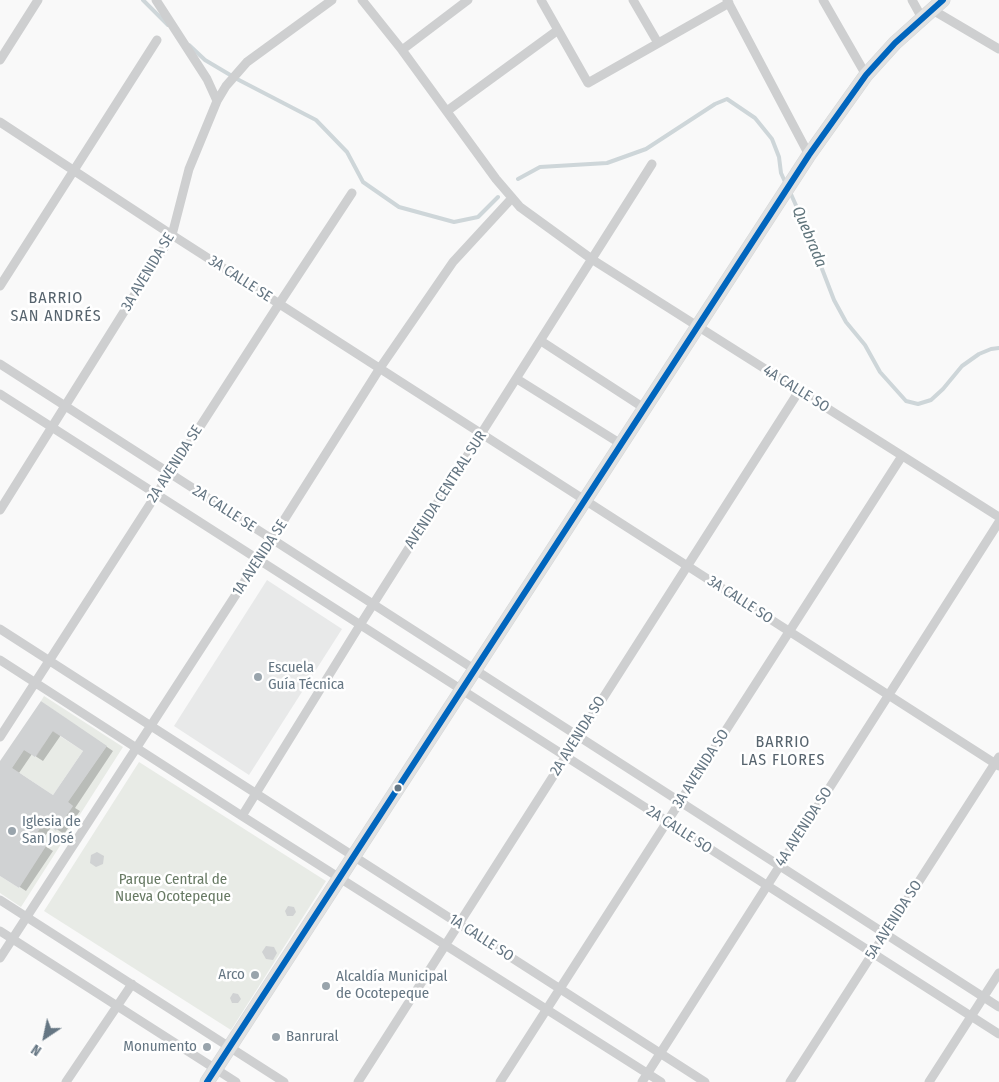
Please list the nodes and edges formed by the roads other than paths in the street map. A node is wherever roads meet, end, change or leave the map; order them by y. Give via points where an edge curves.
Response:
1 (38, 0) edge
2 (156, 0) edge
3 (332, 0) edge
4 (362, 0) edge
5 (468, 0) edge
6 (541, 0) edge
7 (634, 0) edge
8 (823, 0) edge
9 (912, 0) edge
10 (942, 0) edge
11 (728, 1) edge
12 (926, 14) junction
13 (558, 30) junction
14 (157, 40) dead end
15 (658, 43) junction
16 (999, 49) edge
17 (402, 50) junction
18 (0, 60) edge
19 (866, 75) junction
20 (217, 101) junction
21 (446, 111) junction
22 (0, 122) edge
23 (809, 155) junction
24 (652, 164) dead end
25 (74, 170) junction
26 (352, 193) dead end
27 (512, 198) junction
28 (172, 235) junction
29 (593, 260) junction
30 (0, 286) edge
31 (279, 304) junction
32 (697, 326) junction
33 (541, 342) junction
34 (0, 364) edge
35 (380, 368) junction
36 (517, 378) junction
37 (799, 391) junction
38 (0, 394) edge
39 (65, 406) junction
40 (644, 408) junction
41 (52, 427) junction
42 (482, 434) junction
43 (621, 444) junction
44 (902, 456) junction
45 (169, 473) junction
46 (156, 494) junction
47 (584, 500) junction
48 (0, 510) edge
49 (999, 517) edge
50 (999, 522) edge
51 (272, 539) junction
52 (259, 560) junction
53 (687, 566) junction
54 (373, 604) junction
55 (360, 625) junction
56 (0, 629) edge
57 (789, 631) junction
58 (0, 660) edge
59 (49, 661) junction
60 (474, 669) junction
61 (35, 683) junction
62 (461, 690) junction
63 (888, 695) junction
64 (151, 726) junction
65 (578, 736) junction
66 (0, 737) edge
67 (137, 748) junction
68 (566, 757) junction
69 (998, 762) edge
70 (256, 794) junction
71 (680, 802) junction
72 (242, 816) junction
73 (667, 822) junction
74 (354, 856) junction
75 (780, 866) junction
76 (340, 877) junction
77 (767, 886) junction
78 (0, 900) edge
79 (27, 917) junction
80 (459, 924) junction
81 (0, 931) edge
82 (885, 934) junction
83 (12, 939) junction
84 (446, 945) junction
85 (873, 953) junction
86 (0, 958) edge
87 (999, 973) edge
88 (132, 984) junction
89 (560, 989) junction
90 (984, 997) junction
91 (118, 1006) junction
92 (999, 1007) edge
93 (547, 1009) junction
94 (971, 1016) junction
95 (999, 1034) edge
96 (230, 1047) junction
97 (660, 1053) junction
98 (215, 1069) junction
99 (647, 1073) junction
100 (66, 1082) edge
101 (207, 1082) edge
102 (236, 1082) edge
103 (284, 1082) edge
104 (358, 1082) edge
105 (500, 1082) edge
106 (642, 1082) edge
107 (661, 1082) edge
108 (705, 1082) edge
109 (790, 1082) edge
110 (929, 1082) edge

1 - 18 street
2 - 20 street via 207,79
3 - 20 street, 3A AVENIDA SE via 246,62
4 - 17 street, 4A CALLE SO
5 - 17 street
6 - 13 street
7 - 15 street
8 - 19 street
9 - 12 street
10 - 12 main road
11 - 15 street
11 - 23 street
12 - 16 street
12 - 19 main road
13 - 15 street via 588,83
13 - 21 street
14 - 25 street
17 - 21 street, 4A CALLE SO
19 - 23 main road
20 - 28 street, 3A AVENIDA SE via 189,169
21 - 27 street, 4A CALLE SO
22 - 25 street, 3A CALLE SE
23 - 32 main road
24 - 29 street, AVENIDA CENTRAL SUR
25 - 28 street, 3A CALLE SE
25 - 30 street
26 - 31 street, 2A AVENIDA SE
27 - 29 street, 4A CALLE SO via 520,208
27 - 35 street, 1A AVENIDA SE via 453,262
28 - 31 street, 3A CALLE SE
28 - 39 street, 3A AVENIDA SE
29 - 32 street, 4A CALLE SO
29 - 33 street, AVENIDA CENTRAL SUR
31 - 35 street, 3A CALLE SE
31 - 45 street, 2A AVENIDA SE
32 - 37 street, 4A CALLE SO
32 - 40 main road
33 - 36 street, AVENIDA CENTRAL SUR
33 - 40 street
34 - 39 street, 2A CALLE SE
35 - 42 street, 3A CALLE SE
35 - 51 street, 1A AVENIDA SE
36 - 42 street, AVENIDA CENTRAL SUR
36 - 43 street
37 - 44 street, 4A CALLE SO
37 - 53 street, 2A AVENIDA SO
38 - 41 street, 2A CALLE SE
39 - 41 street, 3A AVENIDA SE
39 - 45 street, 2A CALLE SE
40 - 43 main road
41 - 46 street, 2A CALLE SE
41 - 48 street, 3A AVENIDA SE
42 - 47 street, 3A CALLE SO
42 - 54 street, AVENIDA CENTRAL SUR
43 - 47 main road
44 - 49 street, 4A CALLE SO
44 - 57 street, 3A AVENIDA SO
45 - 46 street, 2A AVENIDA SE
45 - 51 street, 2A CALLE SE
46 - 52 street, 2A CALLE SE
46 - 59 street, 2A AVENIDA SE
47 - 53 street, 3A CALLE SO
47 - 60 main road
50 - 63 street, 4A AVENIDA SO
51 - 52 street, 1A AVENIDA SE
51 - 54 street, 2A CALLE SE
52 - 55 street, 2A CALLE SE
52 - 64 street, 1A AVENIDA SE
53 - 57 street, 3A CALLE SO
53 - 65 street, 2A AVENIDA SO
54 - 55 street, AVENIDA CENTRAL SUR
54 - 60 street, 2A CALLE SO
55 - 62 street, 2A CALLE SO
55 - 70 street, AVENIDA CENTRAL SUR
56 - 59 street, 1A CALLE SO
57 - 63 street, 3A CALLE SO
57 - 71 street, 3A AVENIDA SO
58 - 61 street, 1A CALLE SO
59 - 61 street, 2A AVENIDA SE
59 - 64 street, 1A CALLE SO
60 - 62 main road
60 - 65 street, 2A CALLE SO
61 - 66 street, 2A AVENIDA SE
61 - 67 street, 1A CALLE SO
62 - 68 street, 2A CALLE SO
62 - 74 main road
63 - 69 street, 3A CALLE SO
63 - 75 street, 4A AVENIDA SO
64 - 67 street, 1A AVENIDA SE
64 - 70 street, 1A CALLE SO
65 - 68 street, 2A AVENIDA SO
65 - 71 street, 2A CALLE SO
67 - 72 street, 1A CALLE SO
67 - 79 street, 1A AVENIDA SE
68 - 73 street, 2A CALLE SO
68 - 80 street, 2A AVENIDA SO
69 - 82 street, 5A AVENIDA SO
70 - 72 street, AVENIDA CENTRAL SUR
70 - 74 street, 1A CALLE SO
71 - 73 street, 3A AVENIDA SO
71 - 75 street, 2A CALLE SO
72 - 76 street, 1A CALLE SO
73 - 77 street, 2A CALLE SO
73 - 89 street, 3A AVENIDA SO
74 - 76 main road
74 - 80 street, 1A CALLE SO
75 - 77 street, 4A AVENIDA SO
75 - 82 street, 2A CALLE SO
76 - 84 street, 1A CALLE SO
76 - 96 main road
77 - 85 street, 2A CALLE SO
77 - 97 street, 4A AVENIDA SO
78 - 79 street
79 - 83 street, 1A AVENIDA SE
79 - 88 street
80 - 84 street, 2A AVENIDA SO
80 - 89 street, 1A CALLE SO
81 - 83 street
82 - 85 street, 5A AVENIDA SO
82 - 90 street, 2A CALLE SO
83 - 86 street, 1A AVENIDA SE
83 - 91 street
84 - 93 street, 1A CALLE SO
84 - 104 street, 2A AVENIDA SO
85 - 94 street, 2A CALLE SO
85 - 109 street, 5A AVENIDA SO
87 - 90 street
88 - 91 street
88 - 96 street
89 - 93 street, 3A AVENIDA SO
89 - 97 street, 1A CALLE SO
90 - 92 street, 2A CALLE SO
90 - 94 street
91 - 98 street
91 - 100 street
93 - 99 street, 1A CALLE SO
93 - 105 street, 3A AVENIDA SO
94 - 95 street, 2A CALLE SO
94 - 110 street
96 - 98 main road
96 - 103 street
97 - 99 street, 4A AVENIDA SO
97 - 108 street, 1A CALLE SO
98 - 101 main road
98 - 102 street
99 - 106 street, 4A AVENIDA SO
99 - 107 street, 1A CALLE SO

